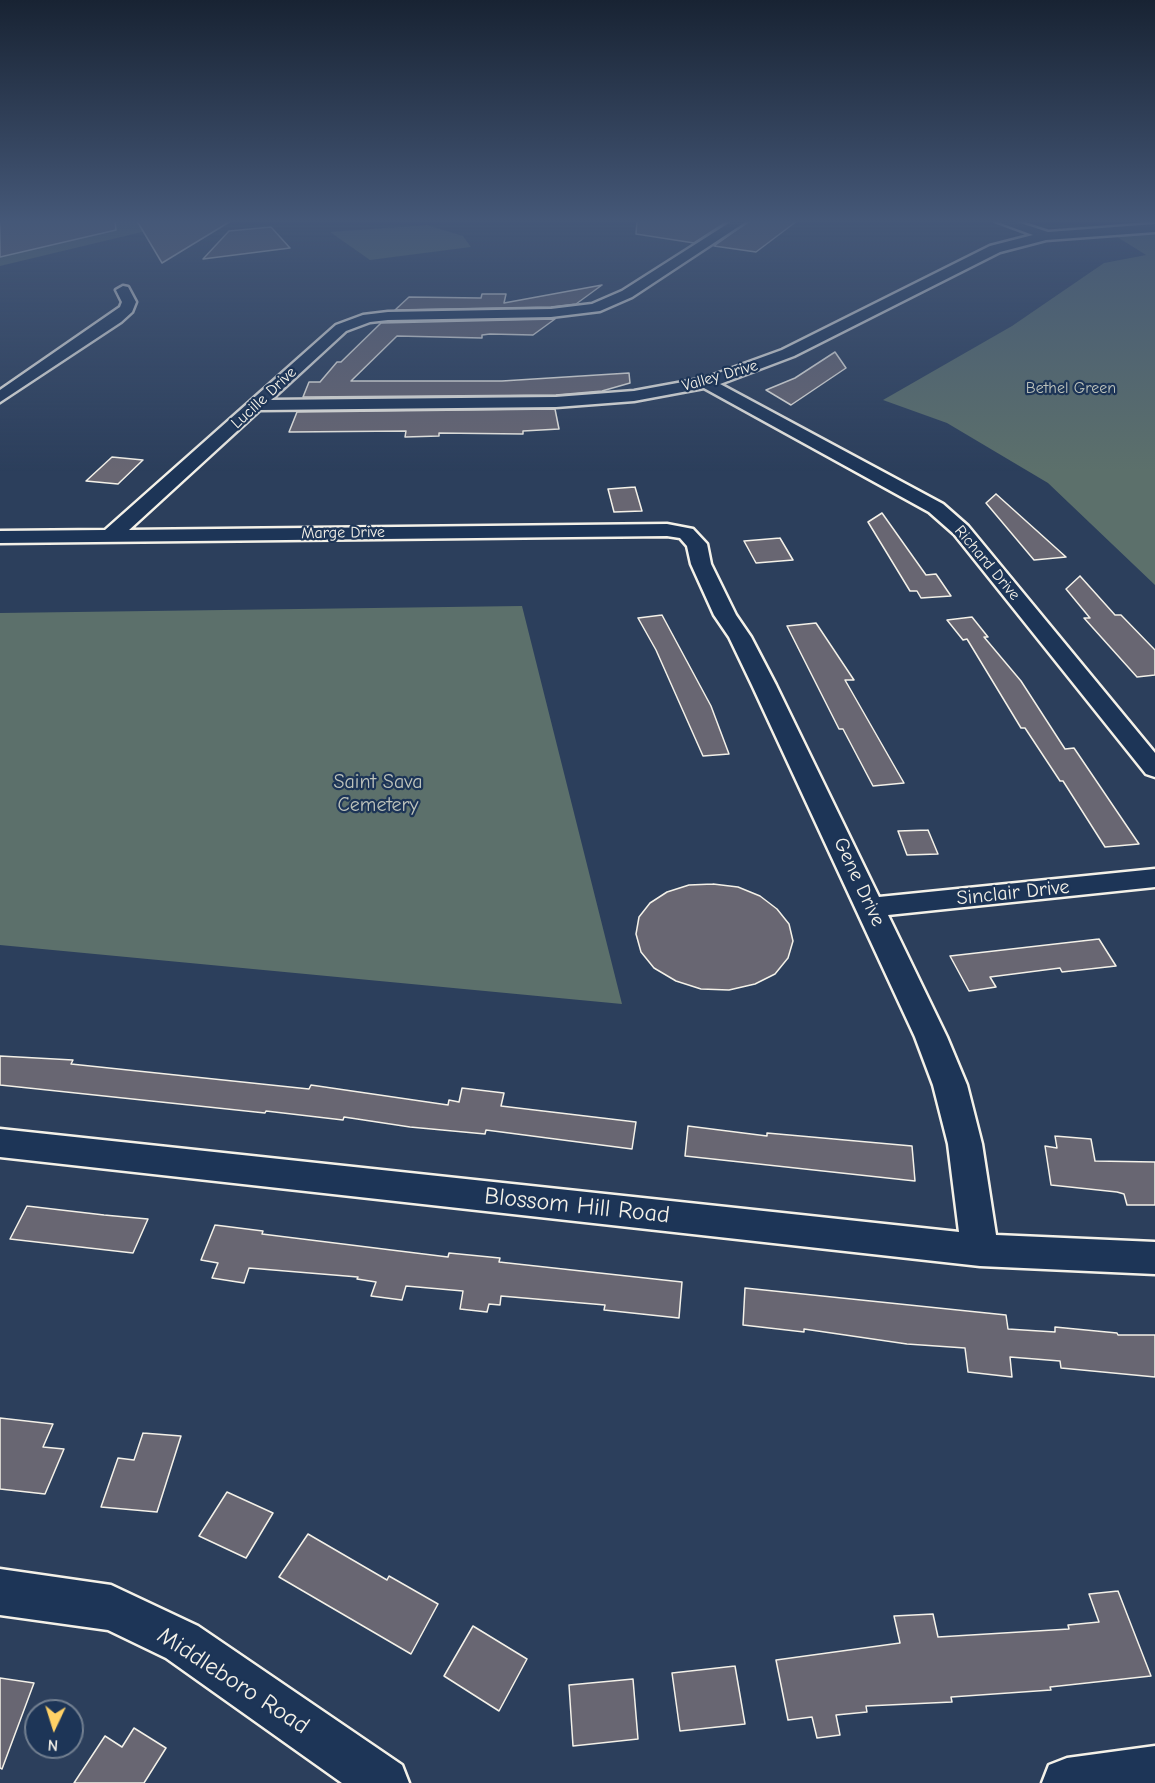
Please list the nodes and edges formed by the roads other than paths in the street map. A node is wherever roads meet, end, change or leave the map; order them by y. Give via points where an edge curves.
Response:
1 (128, 304) edge
2 (604, 304) edge
3 (883, 304) edge
4 (706, 383) junction
5 (0, 397) edge
6 (256, 405) junction
7 (686, 533) joint
8 (110, 536) junction
9 (0, 537) edge
10 (1155, 769) edge
11 (1155, 878) edge
12 (872, 907) junction
13 (0, 1143) edge
14 (980, 1250) junction
15 (1155, 1258) edge
16 (0, 1592) edge
17 (1155, 1771) edge
18 (384, 1783) edge
19 (1067, 1783) edge

1 - 5 street via 116,319
2 - 6 street, Lucille Drive via 541,314 388,316 353,322 333,333
3 - 4 street, Valley Drive via 788,353
4 - 6 street, Valley Drive via 634,396 556,402
4 - 10 street, Richard Drive via 936,508 962,530
6 - 8 street, Lucille Drive
7 - 8 street, Marge Drive via 667,530
7 - 12 street, Gene Drive via 697,543 701,564 725,615 765,685
8 - 9 street, Marge Drive
11 - 12 street, Sinclair Drive
12 - 14 street, Gene Drive via 950,1085 965,1144
13 - 14 street, Blossom Hill Road
14 - 15 street, Blossom Hill Road
16 - 18 street, Middleboro Road via 111,1608 182,1642
17 - 19 street

